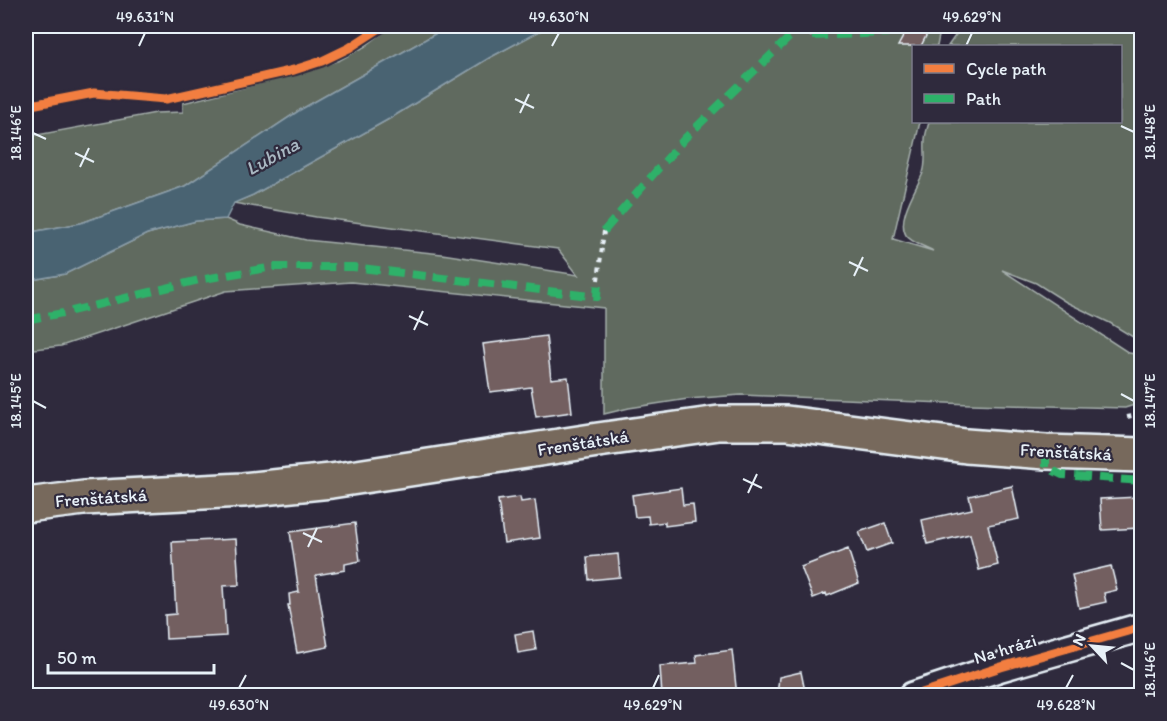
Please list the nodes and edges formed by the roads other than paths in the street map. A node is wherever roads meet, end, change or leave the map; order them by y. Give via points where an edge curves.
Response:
1 (1142, 455) edge
2 (26, 505) edge
3 (1142, 627) edge
4 (912, 696) edge

1 - 2 main road, Frenštátská via 966,446 787,423 719,423 331,481
3 - 4 street, Na hrázi

